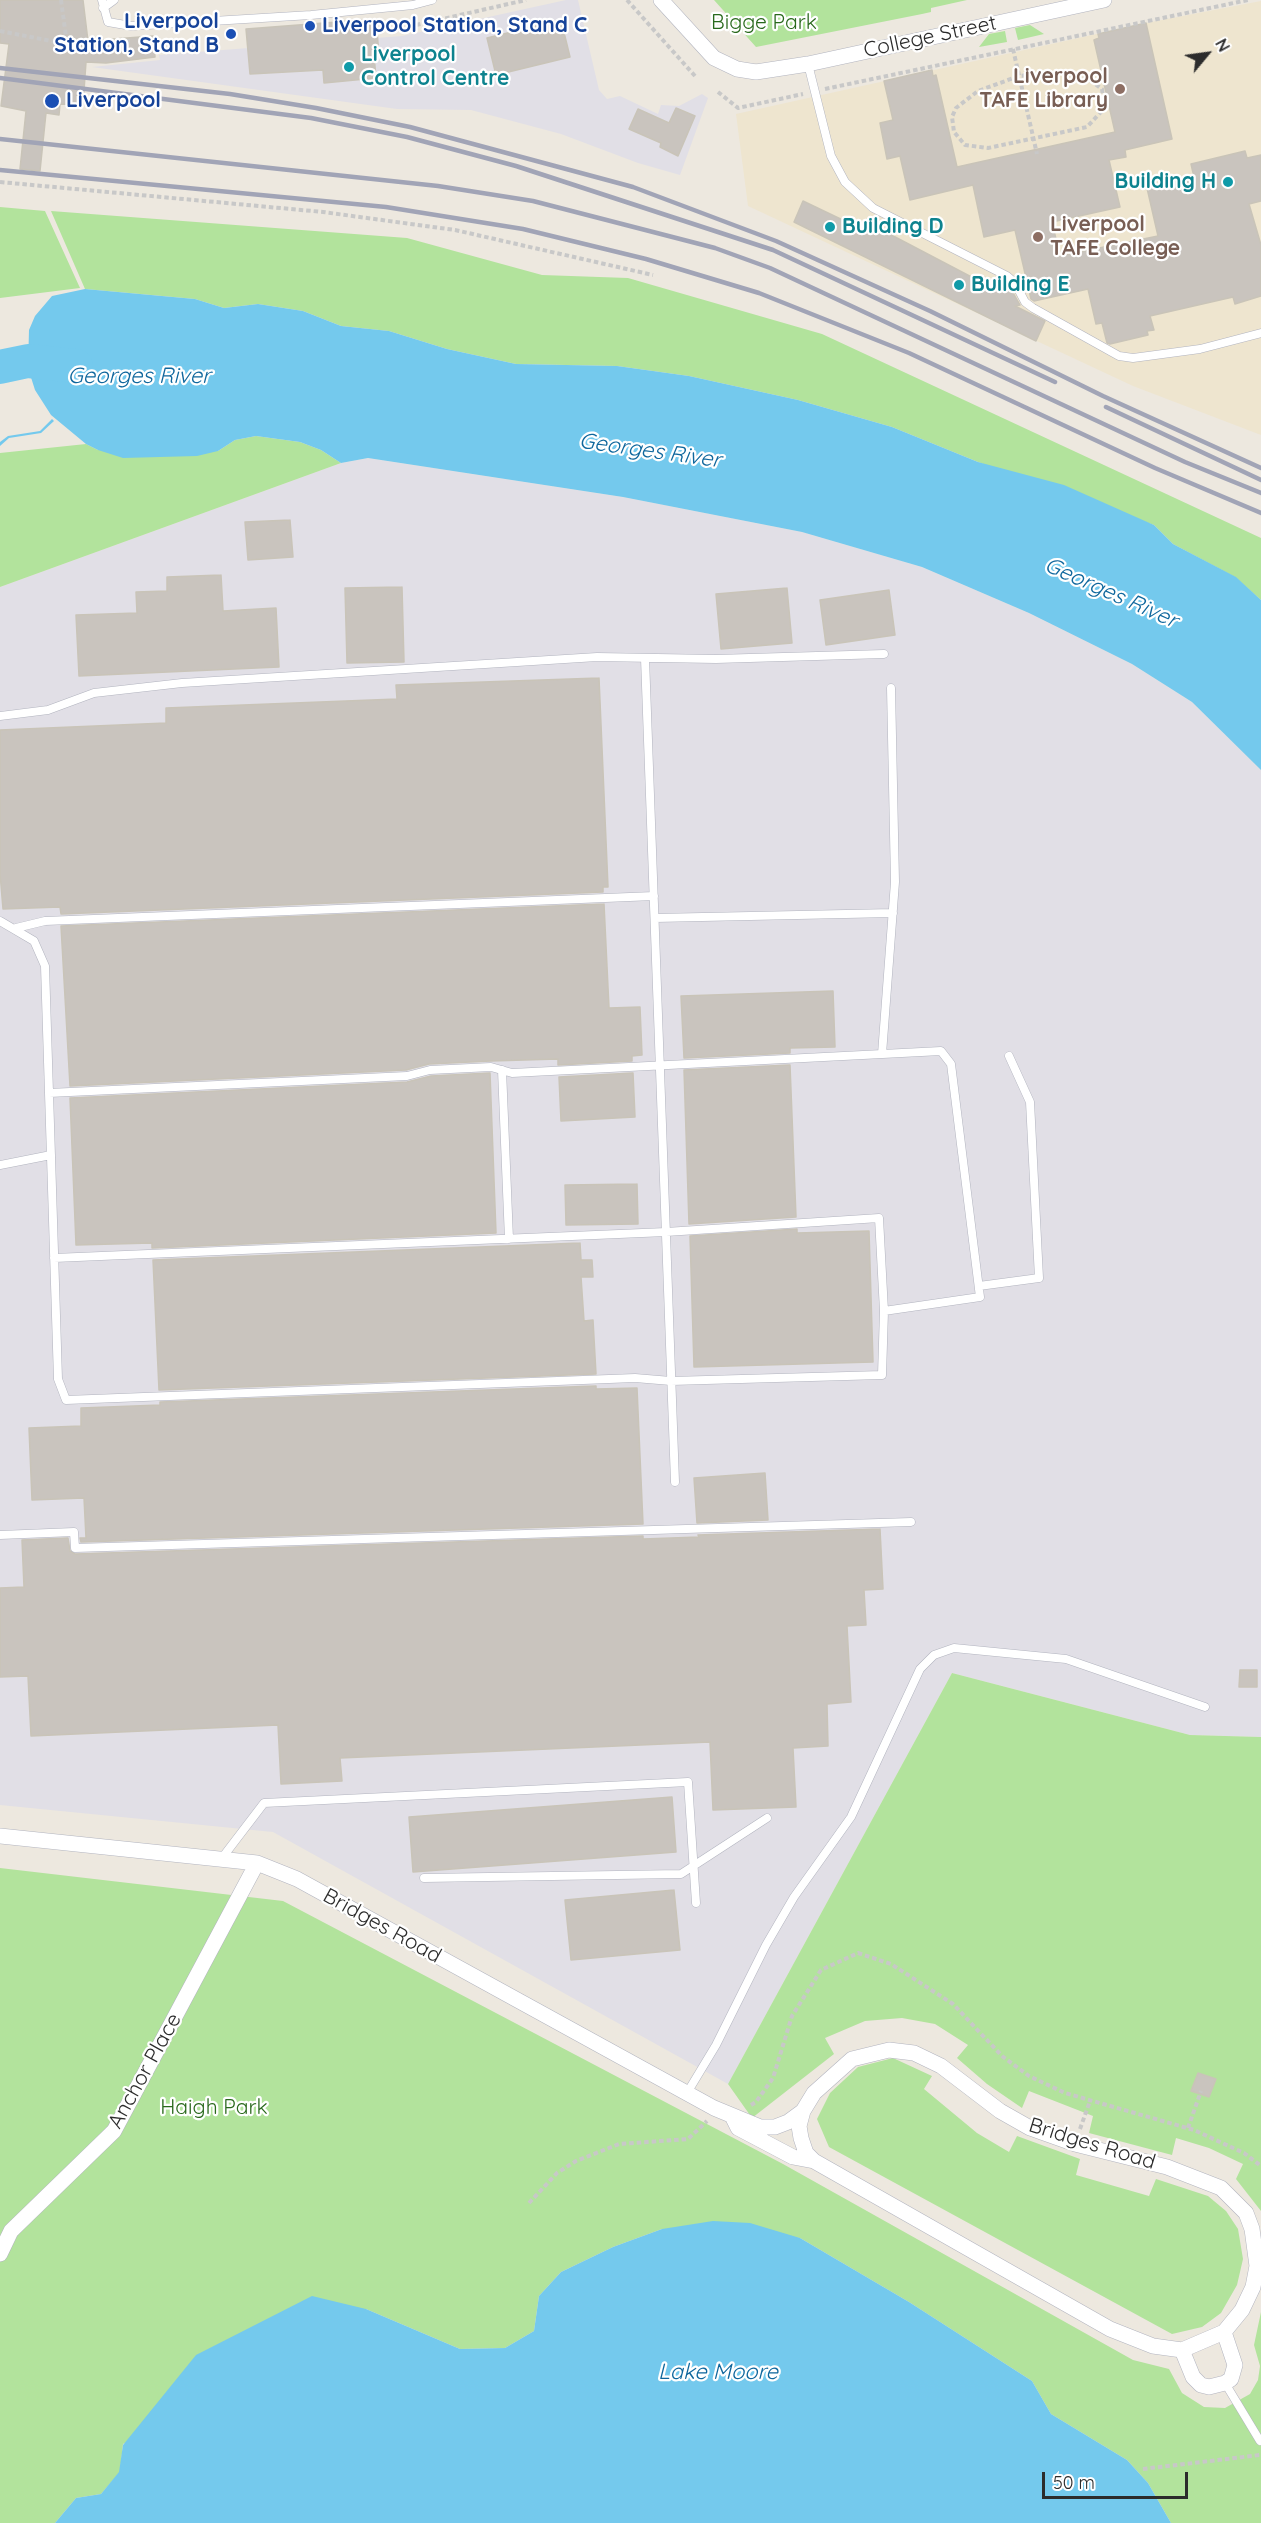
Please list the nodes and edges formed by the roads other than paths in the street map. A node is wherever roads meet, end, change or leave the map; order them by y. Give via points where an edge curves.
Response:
1 (114, 0) edge
2 (432, 0) edge
3 (661, 0) edge
4 (1104, 0) edge
5 (102, 4) edge
6 (808, 64) junction
7 (1261, 333) edge
8 (884, 654) dead end
9 (645, 658) junction
10 (891, 688) dead end
11 (0, 716) edge
12 (654, 896) junction
13 (893, 914) junction
14 (655, 918) junction
15 (0, 921) edge
16 (16, 928) junction
17 (882, 1054) junction
18 (1009, 1056) dead end
19 (660, 1065) junction
20 (502, 1070) junction
21 (49, 1093) junction
22 (51, 1155) junction
23 (0, 1165) edge
24 (666, 1232) junction
25 (509, 1239) junction
26 (54, 1258) junction
27 (979, 1286) junction
28 (884, 1311) junction
29 (671, 1381) junction
30 (675, 1482) dead end
31 (911, 1522) dead end
32 (0, 1535) edge
33 (1205, 1707) dead end
34 (766, 1818) dead end
35 (0, 1836) edge
36 (221, 1860) junction
37 (257, 1863) junction
38 (693, 1864) junction
39 (424, 1878) dead end
40 (696, 1903) dead end
41 (687, 2093) junction
42 (803, 2110) junction
43 (731, 2115) junction
44 (814, 2161) junction
45 (0, 2254) edge
46 (1224, 2332) junction
47 (1182, 2350) junction
48 (1225, 2383) junction
49 (1260, 2441) edge

1 - 5 lane
2 - 5 lane via 311,15 139,26 108,22
3 - 6 street, College Street via 714,57 736,69 756,72
4 - 6 street, College Street
6 - 7 lane via 836,167 858,196 873,208 1007,276 1033,308 1119,356 1154,357
8 - 9 lane
9 - 11 lane via 597,657 182,683 94,693 48,710
9 - 12 lane
10 - 13 lane
12 - 14 lane
12 - 16 lane via 57,921
13 - 14 lane
13 - 17 lane
14 - 19 lane
15 - 16 lane
16 - 21 lane via 33,940 45,966
17 - 19 lane
17 - 27 lane via 941,1051 951,1064
18 - 27 lane via 1030,1102 1039,1278
19 - 20 lane via 512,1073
19 - 24 lane
20 - 21 lane via 430,1070 407,1076
20 - 25 lane
21 - 22 lane
22 - 23 lane
22 - 26 lane
24 - 25 lane
24 - 28 lane via 879,1218
24 - 29 lane
25 - 26 lane
26 - 29 lane via 58,1379 66,1400 635,1378
27 - 28 lane via 980,1297
28 - 29 lane via 882,1375
29 - 30 lane
31 - 32 lane via 75,1548 74,1532
33 - 41 lane via 1066,1659 954,1648 934,1655 920,1669 851,1817 794,1897
34 - 38 lane
35 - 36 street, Bridges Road
36 - 37 street, Bridges Road
36 - 38 lane via 264,1803 688,1782
37 - 41 street, Bridges Road via 297,1880
37 - 45 street, Anchor Place via 114,2132 11,2231
38 - 39 lane via 681,1874
38 - 40 lane
41 - 43 street, Bridges Road
42 - 43 street, Bridges Road via 775,2127 760,2127
42 - 44 street via 798,2126 806,2153
42 - 46 street, Bridges Road via 814,2093 852,2059 877,2051 900,2050 941,2066 1014,2120 1075,2144 1167,2166 1208,2182 1227,2193 1246,2213 1257,2248 1256,2279 1242,2310
43 - 44 street, Bridges Road via 738,2128 793,2157
44 - 47 street, Bridges Road via 1110,2329 1153,2346
46 - 47 street, Bridges Road
46 - 48 street via 1235,2365 1231,2379
47 - 48 street via 1193,2377 1201,2385
48 - 49 lane

